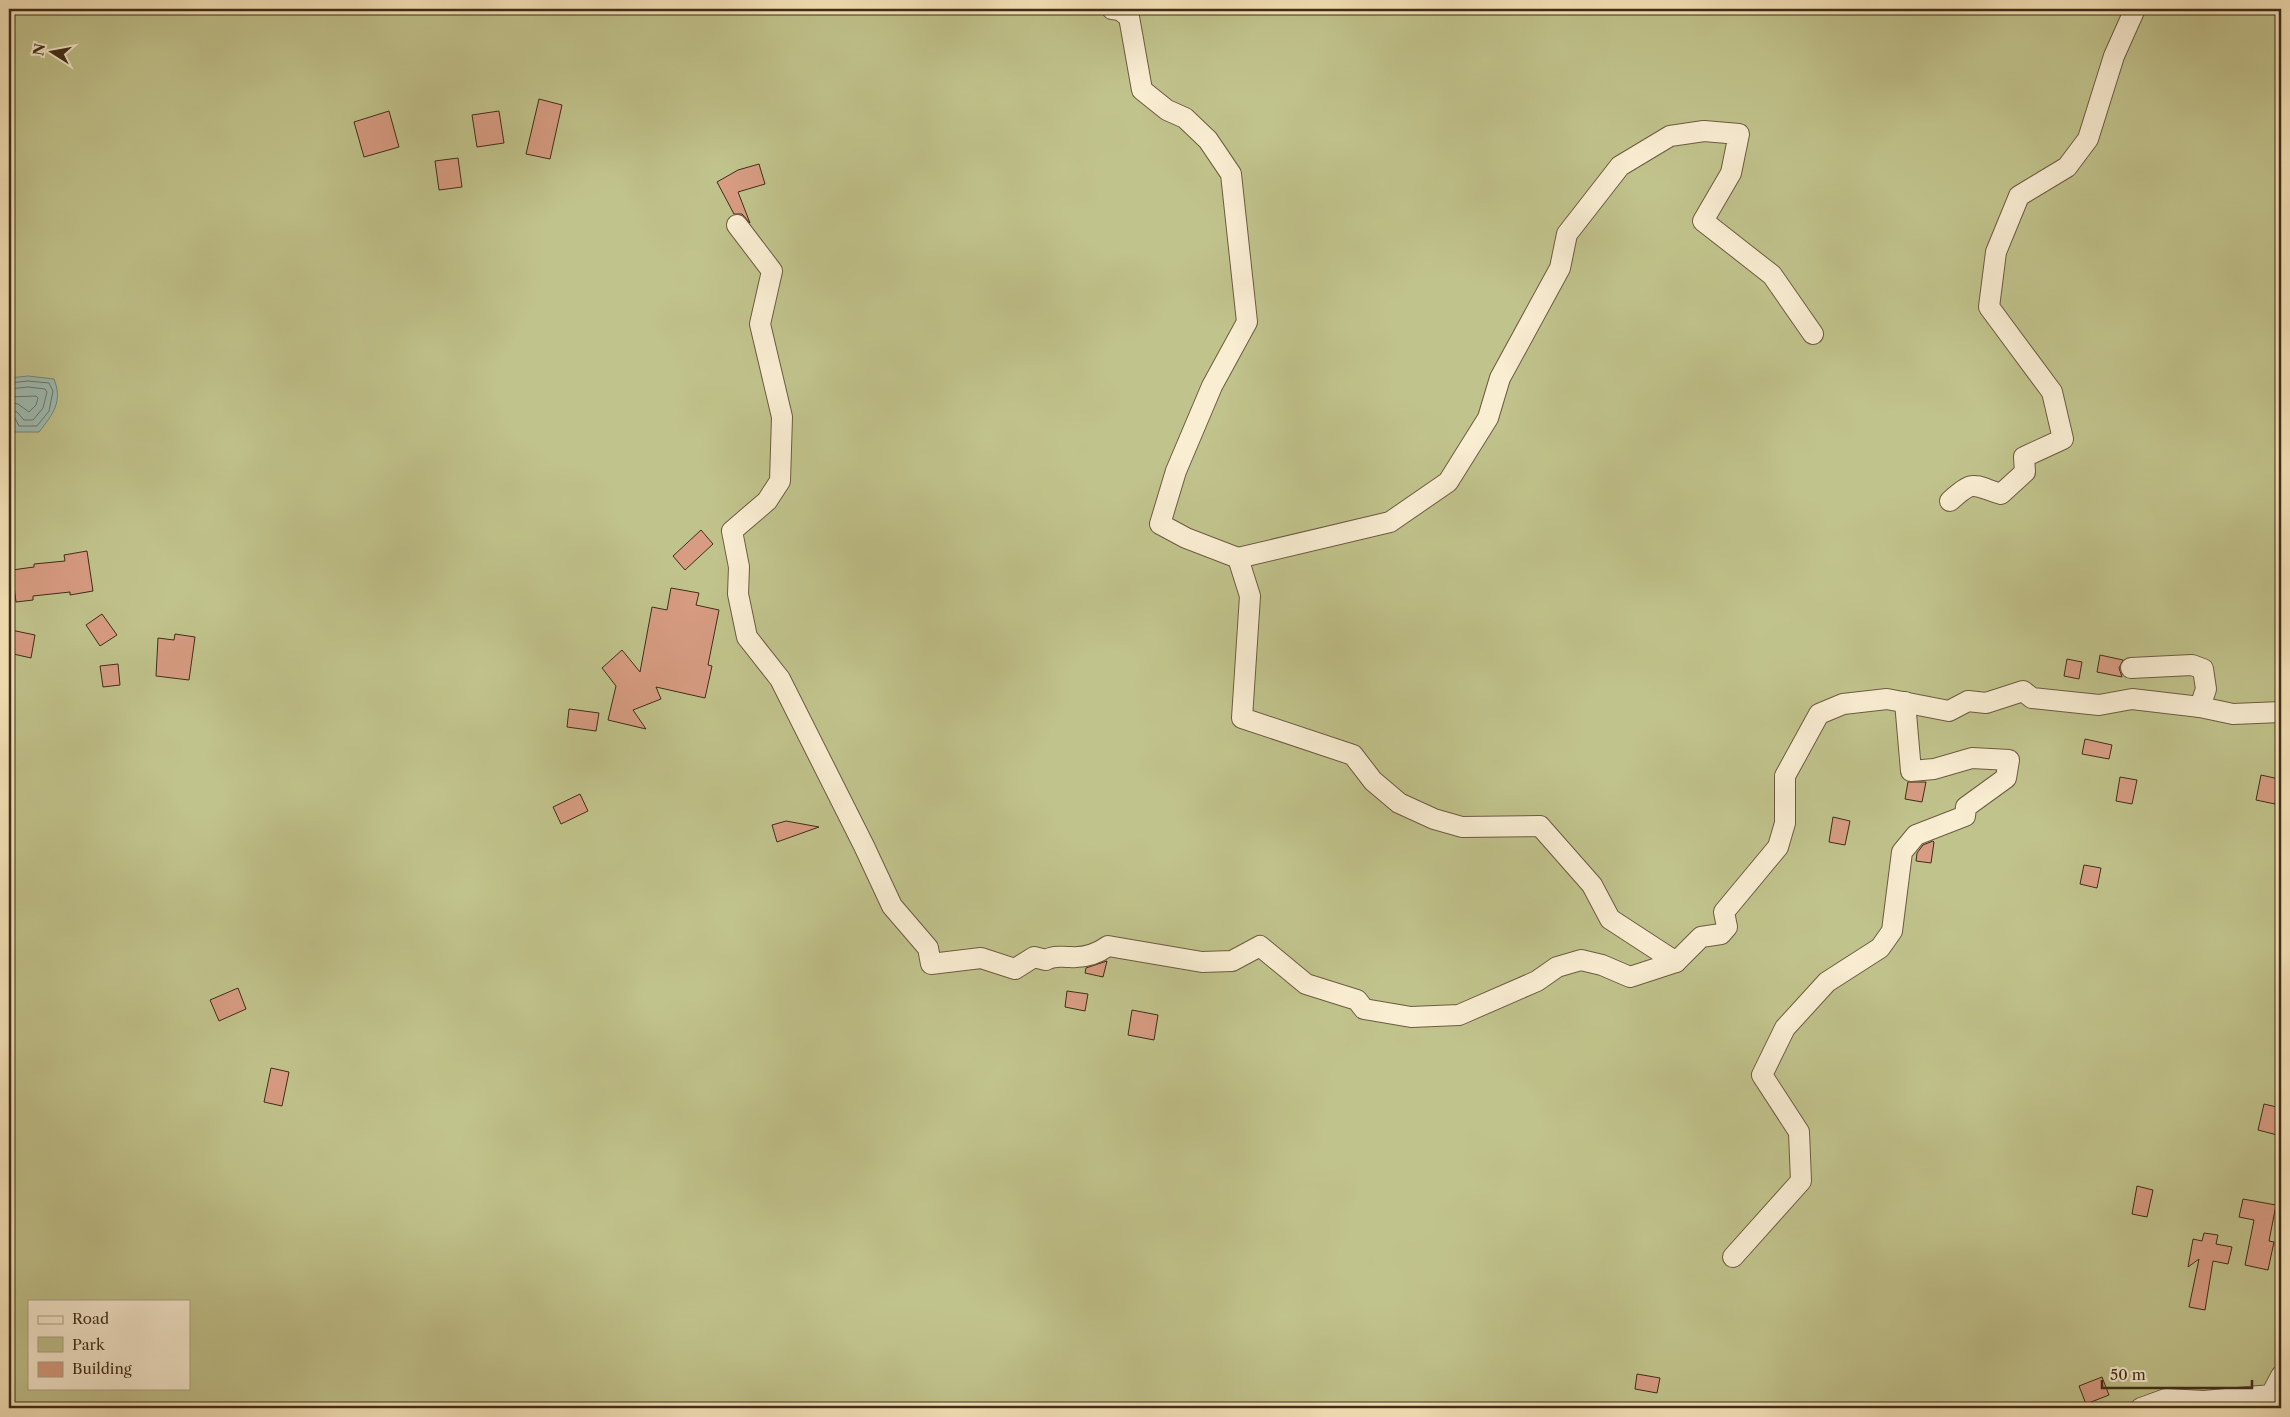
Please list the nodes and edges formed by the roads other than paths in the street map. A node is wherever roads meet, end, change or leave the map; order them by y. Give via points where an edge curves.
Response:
1 (1112, 9) edge
2 (2135, 9) edge
3 (737, 225) dead end
4 (1814, 334) dead end
5 (1950, 501) dead end
6 (1238, 558) junction
7 (2131, 668) dead end
8 (1906, 702) junction
9 (2200, 707) junction
10 (2281, 712) edge
11 (1676, 962) junction
12 (1733, 1256) dead end
13 (2281, 1376) edge
14 (2270, 1402) edge
15 (2141, 1408) edge

1 - 6 street via 1120,10 1129,17 1142,90 1167,110 1185,118 1208,140 1231,174 1246,322 1212,386 1176,471 1160,524
2 - 5 street via 2114,56 2088,139 2066,167 2019,196 1996,252 1989,307 2052,392 2064,439 2024,457 2025,472 2001,494 1976,485 1966,486
3 - 11 street via 772,270 760,324 782,417 780,480 767,501 732,531 739,567 738,594 747,637 780,679 892,906 928,948 931,964 981,958 1015,969 1034,957 1046,960 1052,956 1072,958 1097,954 1108,946 1202,962 1232,961 1260,946 1306,984 1356,1000 1364,1009 1411,1017 1458,1015 1538,981 1557,967 1580,960 1630,976
4 - 6 street via 1772,275 1702,220 1731,173 1739,134 1704,131 1670,136 1620,166 1567,234 1560,268 1500,378 1488,418 1448,482 1390,522
6 - 11 street via 1250,596 1242,718 1352,755 1373,781 1399,803 1434,819 1462,828 1540,826 1592,886 1610,919
7 - 9 street via 2192,665 2203,669 2206,689
8 - 9 street via 1949,711 1968,701 1986,703 2023,691 2032,698 2099,704 2132,699
8 - 11 street via 1887,698 1852,703 1819,714 1784,776 1785,823 1778,847 1724,912 1727,927 1721,934 1701,937
8 - 12 street via 1911,771 1934,769 1972,758 2009,760 2006,778 1966,807 1965,816 1916,835 1902,852 1892,931 1880,948 1827,982 1785,1028 1762,1075 1799,1132 1801,1180
9 - 10 street via 2233,714
13 - 14 street
14 - 15 street via 2166,1398

